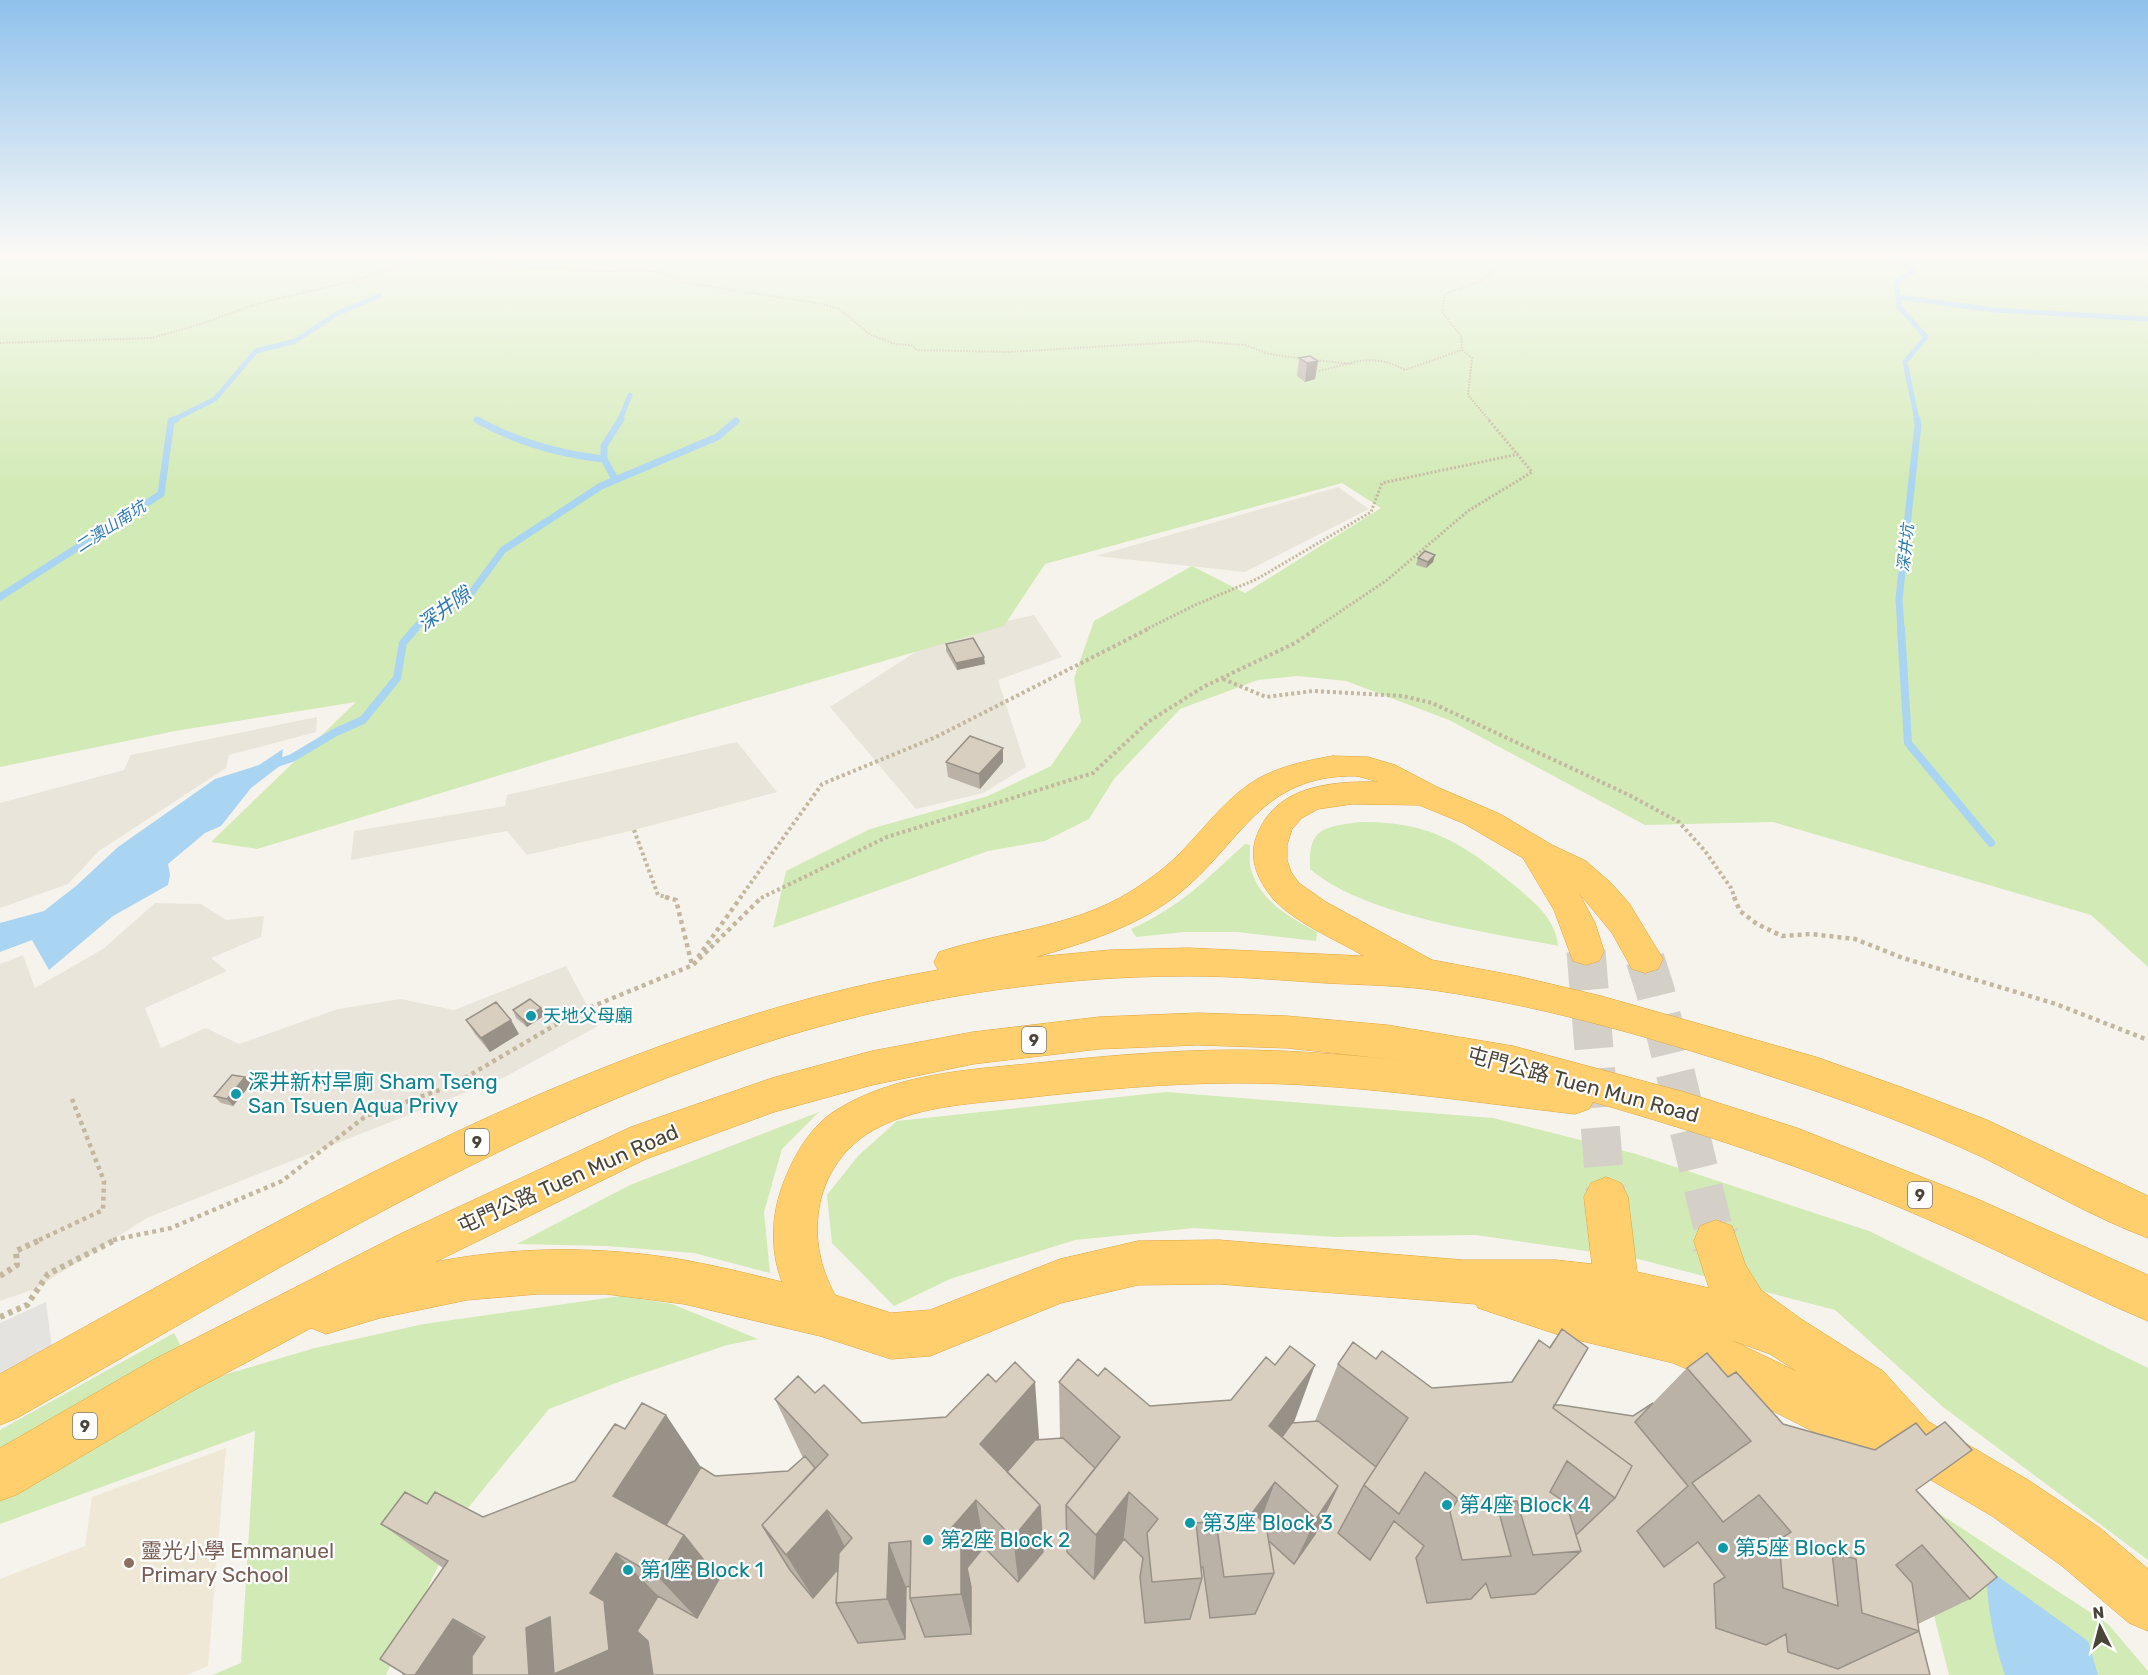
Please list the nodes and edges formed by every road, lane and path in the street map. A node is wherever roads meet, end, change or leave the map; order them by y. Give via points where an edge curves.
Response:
1 (169, 333) edge
2 (869, 333) edge
3 (1459, 333) edge
4 (0, 344) edge
5 (1462, 350) junction
6 (1353, 364) junction
7 (1319, 371) edge
8 (1519, 454) junction
9 (1222, 679) junction
10 (1426, 795) junction
11 (634, 830) dead end
12 (1535, 850) junction
13 (1586, 951) tunnel mouth
14 (1645, 959) tunnel mouth
15 (693, 965) junction
16 (1426, 974) junction
17 (822, 1011) junction
18 (2148, 1040) edge
19 (72, 1099) dead end
20 (1684, 1110) junction
21 (1606, 1197) tunnel mouth
22 (2148, 1218) edge
23 (1716, 1241) tunnel mouth
24 (0, 1276) edge
25 (1464, 1282) junction
26 (1617, 1290) junction
27 (2148, 1298) edge
28 (820, 1313) junction
29 (0, 1317) edge
30 (268, 1326) junction
31 (1784, 1336) junction
32 (1675, 1340) junction
33 (0, 1401) edge
34 (1911, 1440) junction
35 (0, 1476) edge
36 (2148, 1604) edge

1 - 4 path via 152,338
2 - 6 path via 917,350 1008,352 1196,341 1245,345 1269,354
3 - 5 path
5 - 6 path via 1405,370 1389,361 1370,359
5 - 8 path via 1472,358 1468,395
6 - 7 path
8 - 9 path via 1532,472 1468,511 1387,580 1295,643
8 - 15 path via 1382,483 1371,512 1257,579 1195,605 936,737 822,784
9 - 15 path via 1148,723 1093,773 887,837 762,897
9 - 18 path via 1266,697 1313,691 1403,696 1439,705 1678,822 1731,888 1740,911 1782,936 1811,934 1855,939 1903,958 2056,1004
10 - 12 highway via 1483,819
10 - 16 highway via 1345,793 1312,799 1278,822 1269,855 1274,873 1293,896
10 - 17 highway via 1377,770 1343,767 1292,776 1256,796 1181,874 1130,908 1062,936 903,977
11 - 15 path via 658,895 676,900
12 - 13 highway via 1570,904
12 - 14 highway via 1577,871 1626,927
15 - 29 path via 574,1014 452,1086 366,1116 282,1181 171,1228 115,1239 48,1274 27,1305
16 - 17 highway, 9 via 1256,963 1127,964 961,981
16 - 22 highway, 9 via 1579,1006 1808,1070 1970,1133
17 - 33 highway, 9 via 712,1044 501,1131 423,1169
19 - 24 path via 104,1181 103,1210 16,1251 17,1266
20 - 27 highway, 屯門公路 Tuen Mun Road / 9 via 1876,1178 2011,1234
20 - 28 highway via 1267,1067 1099,1073 920,1095 871,1111 845,1126 814,1159 797,1205 796,1237 799,1265
20 - 30 highway, 屯門公路 Tuen Mun Road / 9 via 1513,1063 1334,1036 1167,1030 1089,1034 973,1048 825,1079 631,1146 414,1250
21 - 26 highway
23 - 31 highway via 1725,1273 1745,1306
25 - 26 highway via 1557,1281
25 - 28 highway via 1219,1262 1138,1263 1060,1281 930,1333 891,1336
25 - 32 highway via 1565,1314
26 - 31 highway via 1723,1314
26 - 32 highway via 1644,1318
28 - 30 highway via 684,1282 606,1272 538,1272 467,1278
30 - 35 highway, 屯門公路 Tuen Mun Road / 9 via 170,1377
31 - 34 highway via 1866,1388
32 - 34 highway via 1851,1425
34 - 36 highway via 2010,1498 2081,1547

